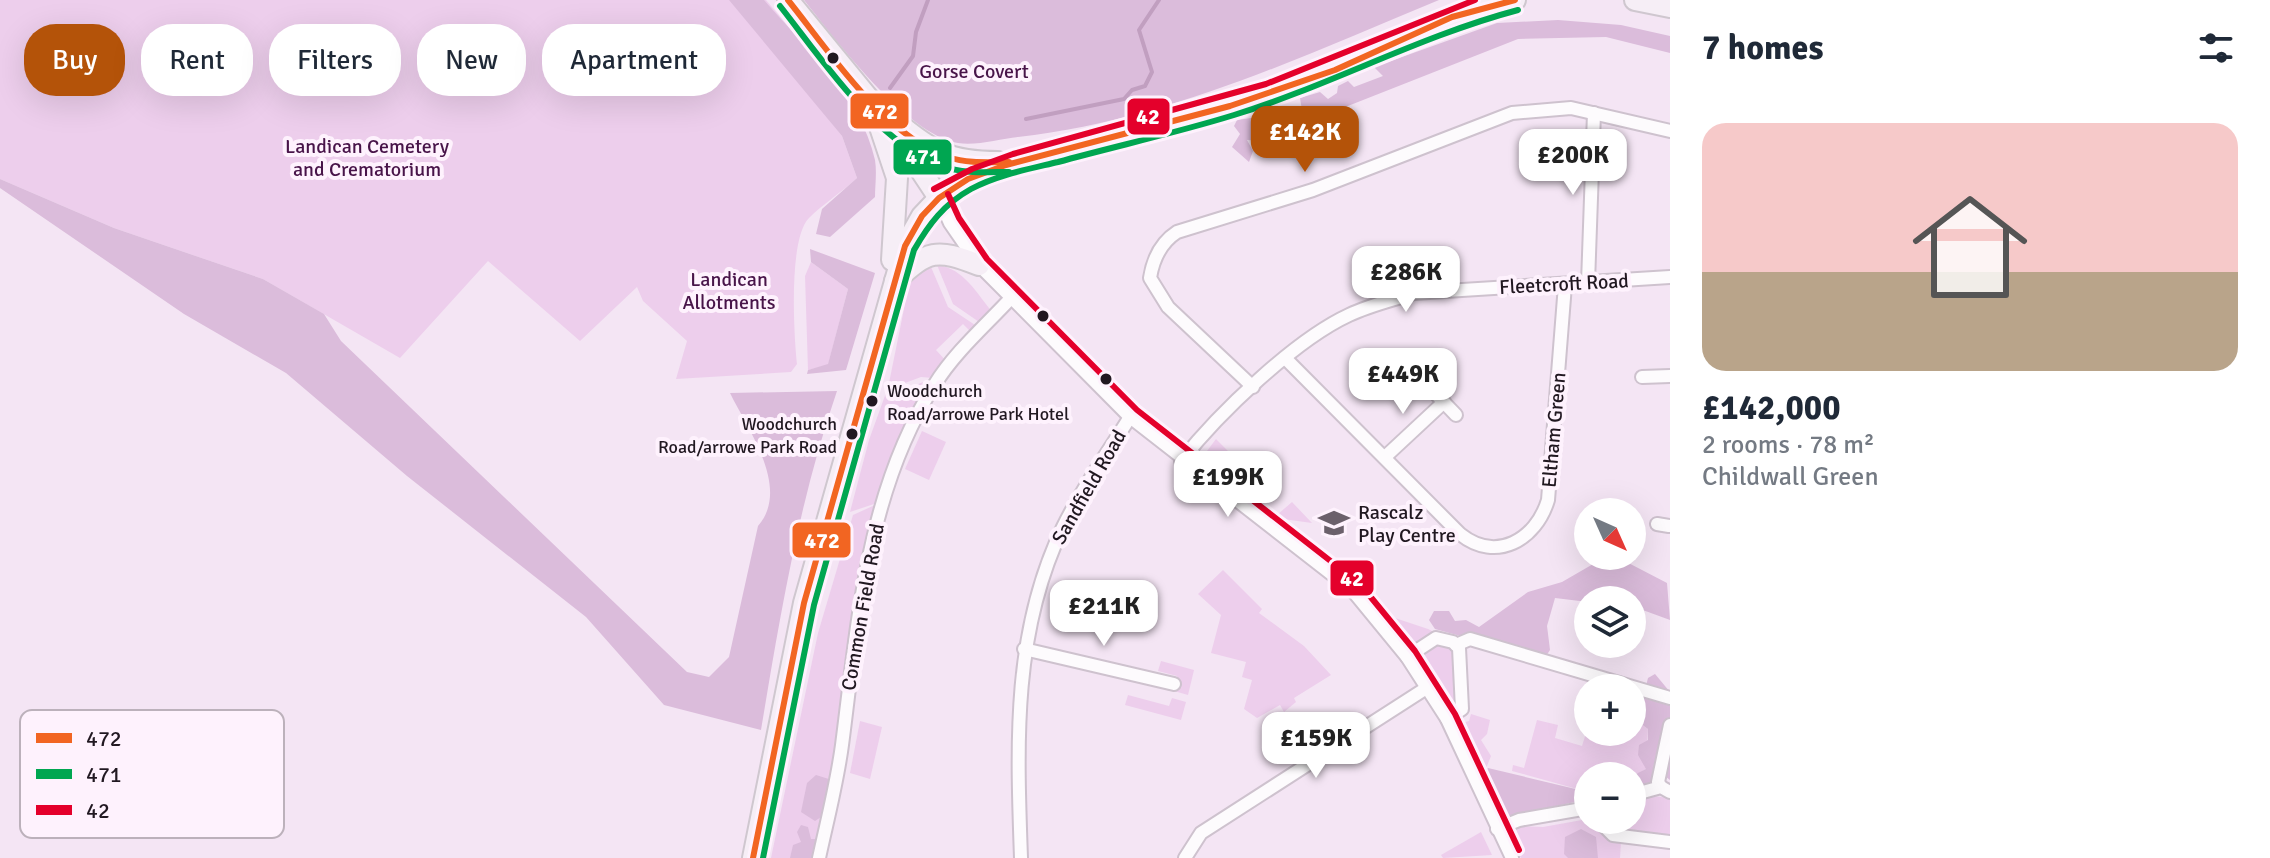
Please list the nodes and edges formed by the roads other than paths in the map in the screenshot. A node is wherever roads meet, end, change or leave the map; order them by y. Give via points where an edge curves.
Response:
1 (788, 0) edge
2 (1515, 0) edge
3 (1635, 0) edge
4 (1670, 7) edge
5 (873, 104) junction
6 (1594, 113) junction
7 (1670, 131) edge
8 (1019, 162) junction
9 (939, 198) junction
10 (979, 265) junction
11 (1670, 277) edge
12 (895, 281) junction
13 (1588, 283) junction
14 (1565, 285) junction
15 (1011, 298) junction
16 (878, 343) junction
17 (1286, 359) junction
18 (1670, 376) edge
19 (1642, 377) dead end
20 (1253, 387) junction
21 (1432, 390) dead end
22 (1444, 402) junction
23 (1456, 415) dead end
24 (1130, 417) junction
25 (1386, 456) junction
26 (1181, 461) junction
27 (1456, 645) junction
28 (1024, 649) junction
29 (1407, 657) junction
30 (1174, 684) dead end
31 (1428, 687) junction
32 (1670, 698) edge
33 (1447, 719) junction
34 (1670, 725) edge
35 (1665, 790) edge
36 (1574, 810) edge
37 (1497, 829) junction
38 (1612, 834) edge
39 (1670, 842) edge
40 (822, 857) edge
41 (1508, 857) edge
42 (753, 858) edge
43 (1021, 858) edge
44 (1185, 858) edge

1 - 5 main road
2 - 8 main road via 1452,17 1335,70 1230,106
3 - 4 main road
5 - 8 main road via 936,153 965,162
5 - 9 main road
5 - 16 main road via 897,178 895,238
6 - 7 street
6 - 13 street
6 - 20 street via 1554,107 1512,113 1313,190 1190,226 1165,240 1150,278 1158,293
8 - 9 main road via 968,179
9 - 10 street
9 - 12 main road via 905,246
10 - 12 main road via 935,253 920,257
10 - 15 street
11 - 13 street, Fleetcroft Road
12 - 16 main road
13 - 14 street, Fleetcroft Road
14 - 17 street, Fleetcroft Road via 1414,293 1350,315
14 - 25 street, Eltham Green via 1548,500 1528,534 1495,548 1474,546
15 - 24 street
15 - 40 street, Common Field Road via 935,383 889,483 870,549
16 - 42 main road via 804,603
17 - 20 street, Fleetcroft Road
17 - 25 street, Eltham Green
18 - 19 street
20 - 26 street, Fleetcroft Road
21 - 22 street
22 - 23 street
22 - 25 street
24 - 26 street
24 - 28 street, Sandfield Road via 1057,541
26 - 29 street via 1352,590
27 - 29 street via 1436,638
27 - 32 street via 1470,639
27 - 33 street via 1462,709
28 - 30 street
28 - 43 street, Sandfield Road via 1018,777
29 - 31 street
31 - 33 street
31 - 44 street via 1201,833
33 - 37 street
34 - 35 street via 1658,782
36 - 37 street
37 - 41 street
38 - 39 street

